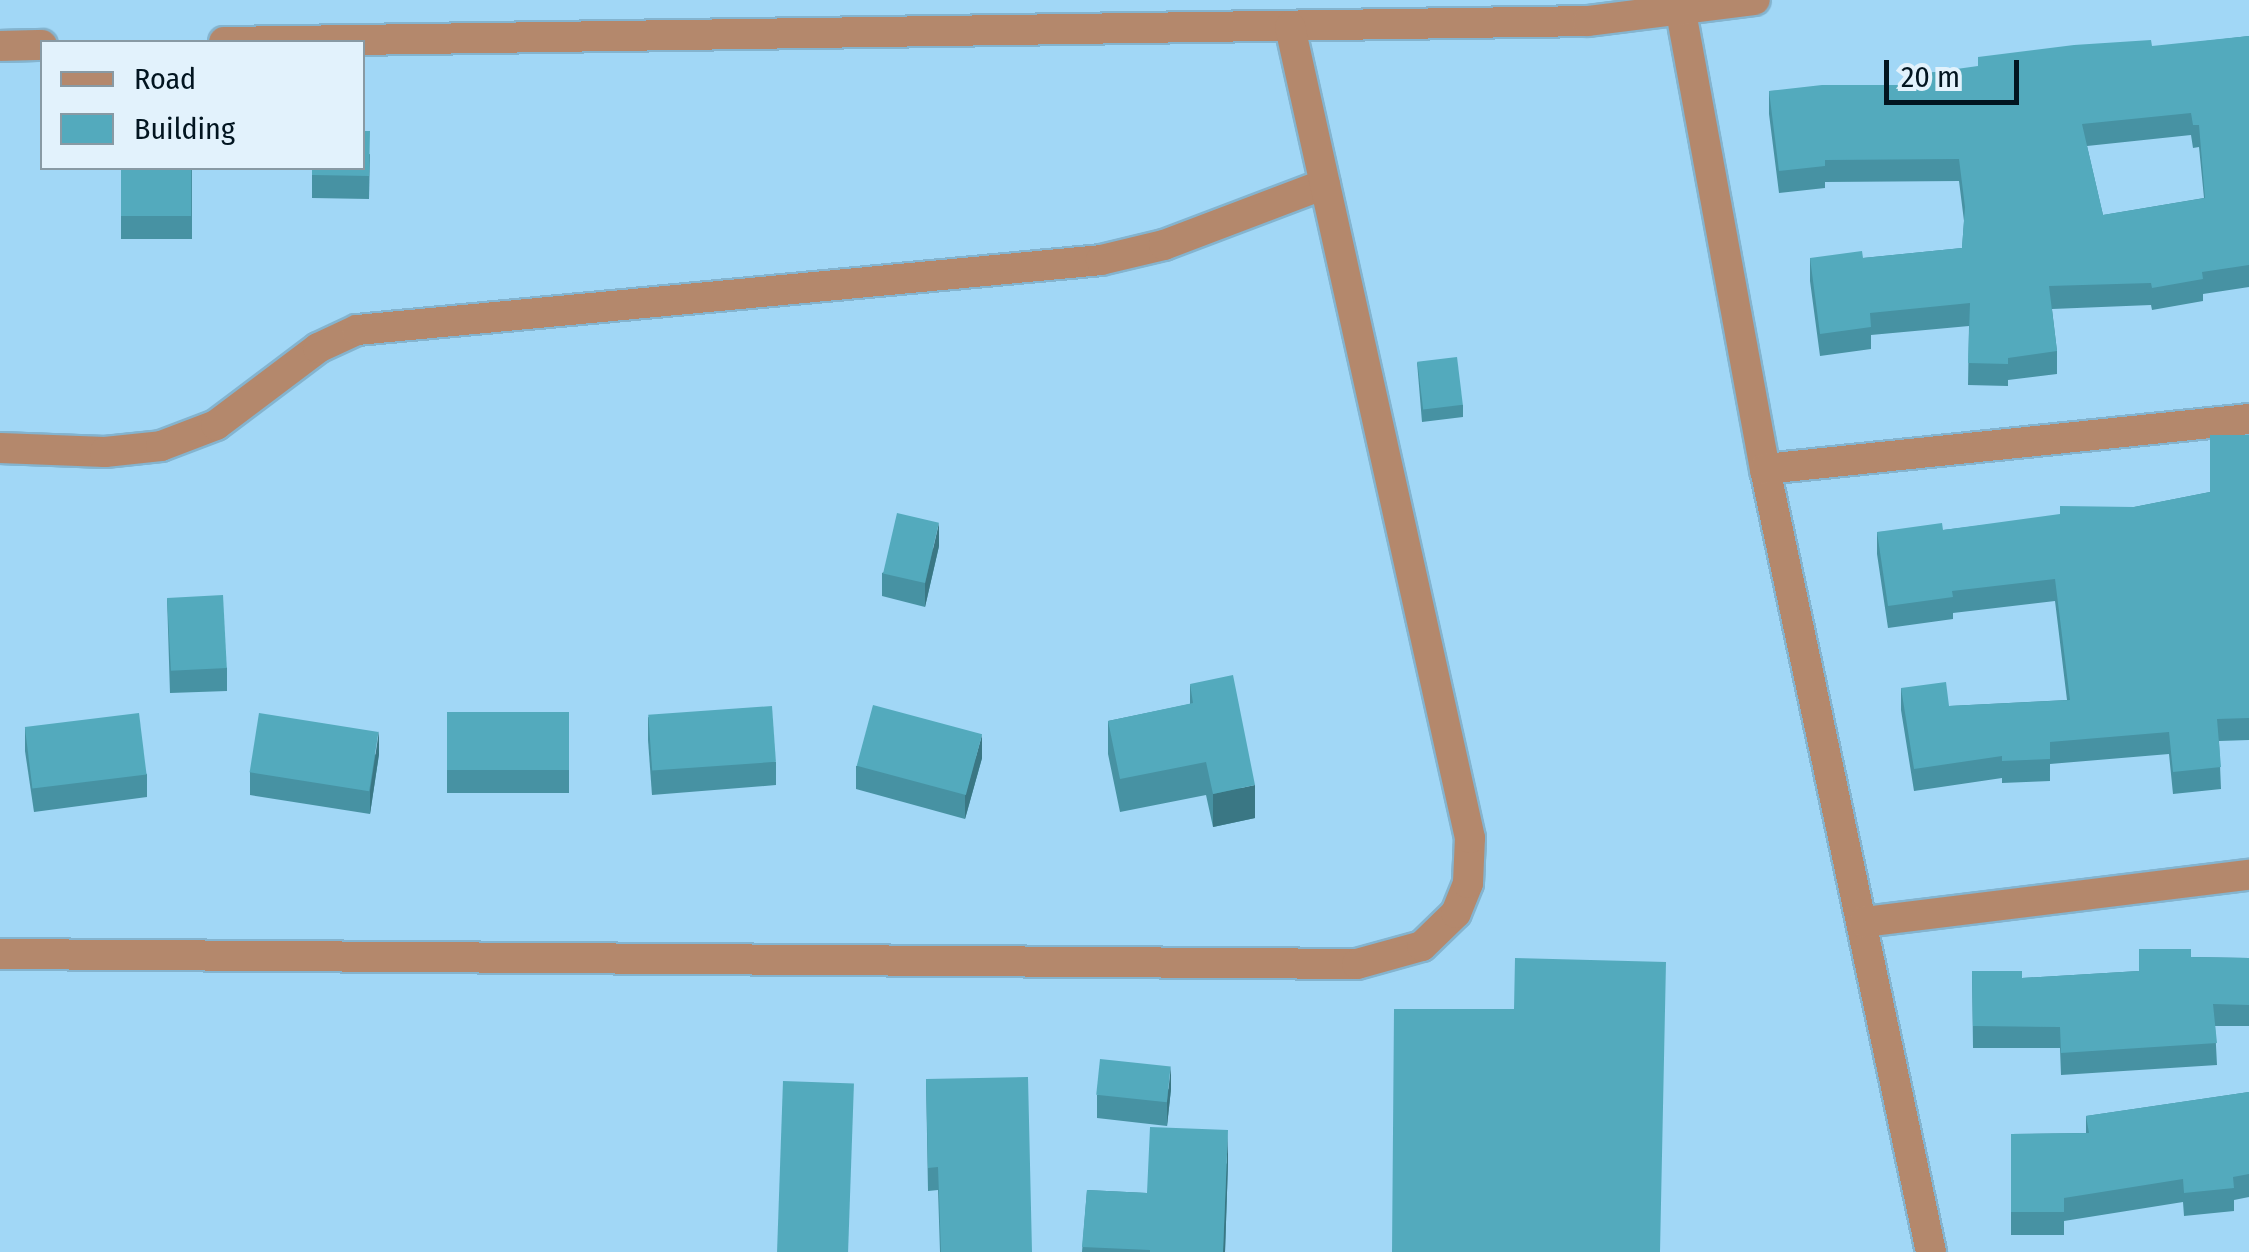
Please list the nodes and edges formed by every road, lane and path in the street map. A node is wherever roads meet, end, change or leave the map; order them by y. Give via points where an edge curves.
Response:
1 (1755, 0) edge
2 (1586, 11) edge
3 (1681, 12) junction
4 (1290, 26) junction
5 (357, 40) edge
6 (40, 45) edge
7 (0, 46) edge
8 (1325, 184) junction
9 (2249, 419) edge
10 (0, 448) edge
11 (1764, 469) junction
12 (2249, 875) edge
13 (1864, 922) junction
14 (0, 954) edge
15 (1931, 1252) edge

1 - 3 street
2 - 3 street
2 - 4 street
3 - 11 street
4 - 5 street
4 - 8 street
6 - 7 street
8 - 10 street via 1164,244 1101,260 357,330 318,348 216,425 162,446 105,452
8 - 14 street via 1470,838 1468,883 1456,913 1422,946 1357,964
9 - 11 street
11 - 13 street
12 - 13 street
13 - 15 street

